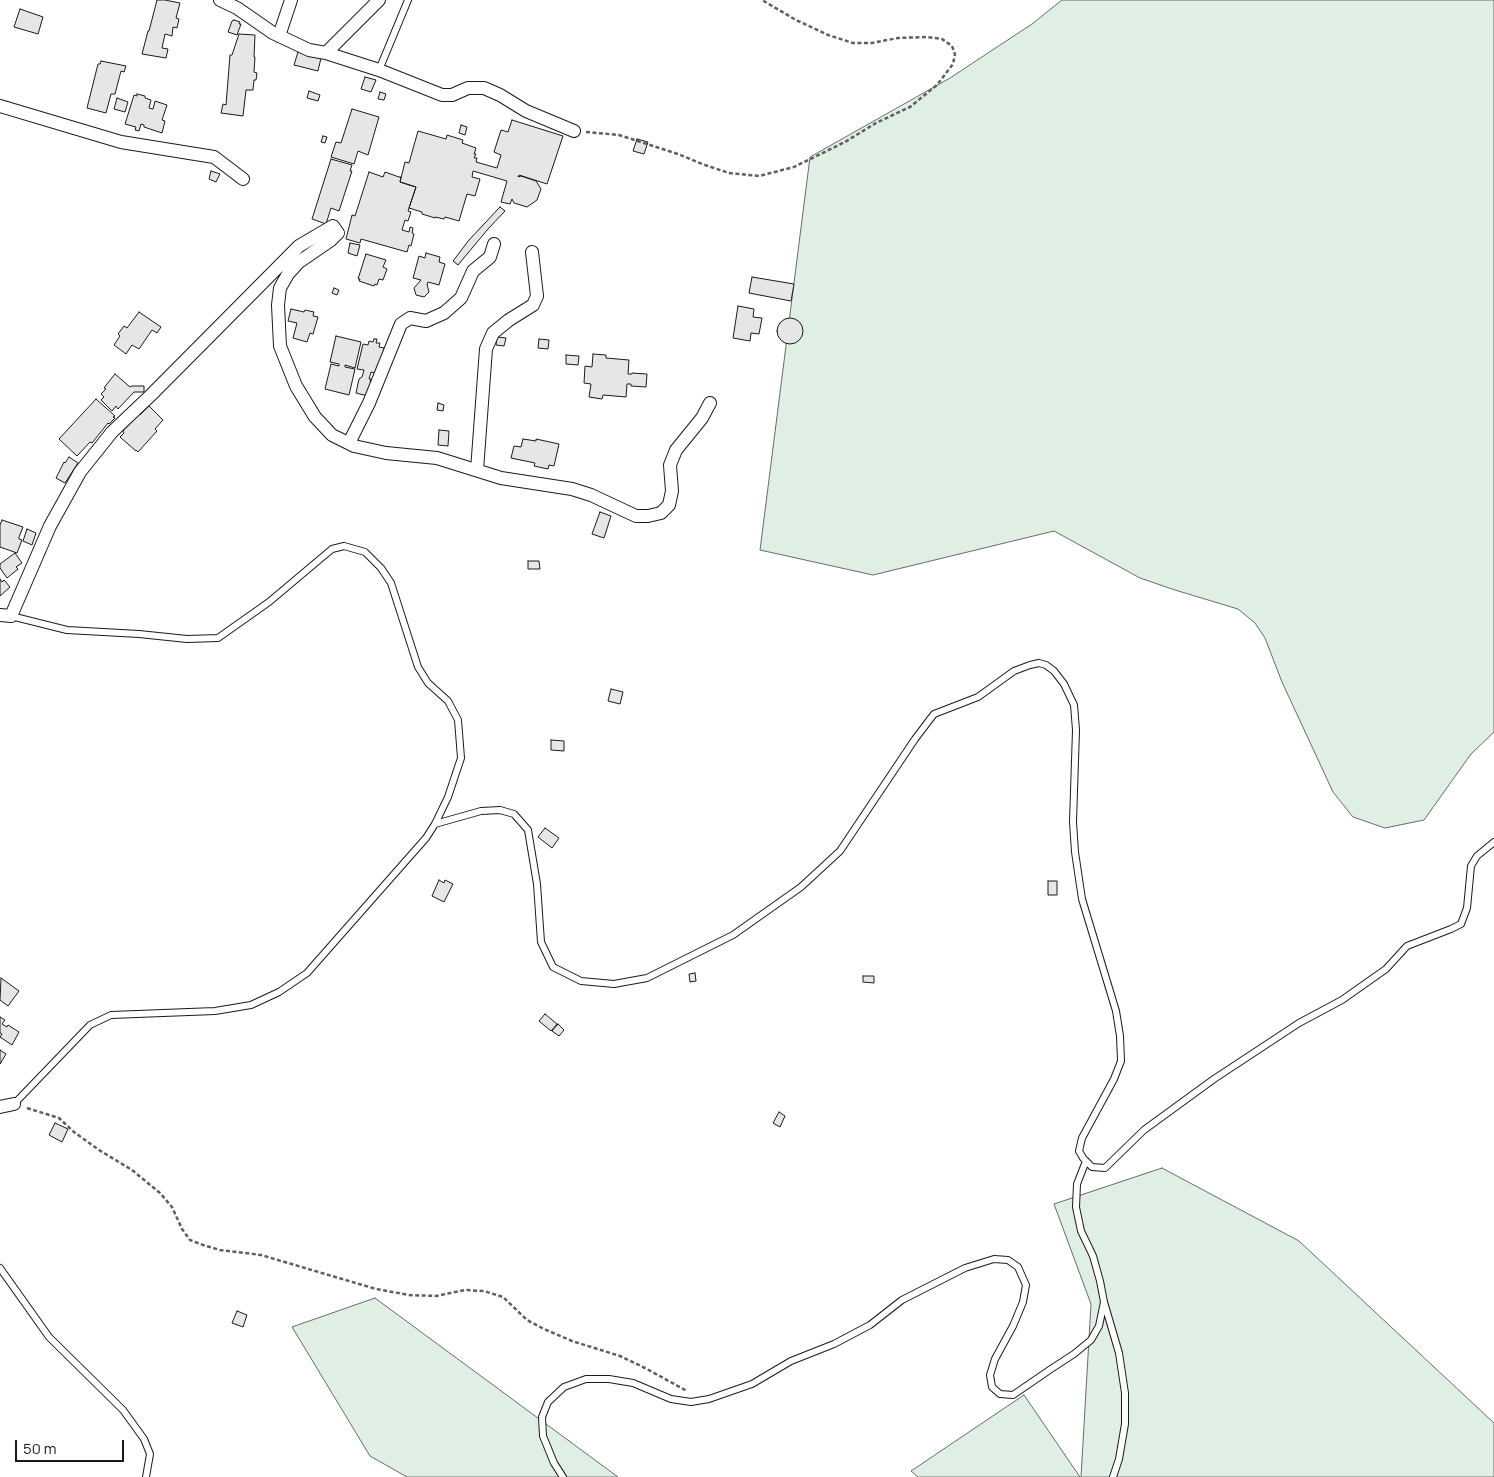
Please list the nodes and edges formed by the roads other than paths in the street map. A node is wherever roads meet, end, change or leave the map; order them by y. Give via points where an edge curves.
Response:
1 (220, 0) edge
2 (291, 0) edge
3 (379, 0) edge
4 (408, 0) edge
5 (279, 36) junction
6 (326, 53) junction
7 (379, 70) junction
8 (0, 106) edge
9 (574, 131) road end
10 (243, 179) dead end
11 (494, 244) dead end
12 (532, 252) dead end
13 (710, 403) dead end
14 (348, 443) junction
15 (477, 470) junction
16 (6, 616) edge
17 (435, 824) junction
18 (1494, 842) edge
19 (14, 1104) joint
20 (0, 1107) edge
21 (1086, 1161) junction
22 (0, 1268) edge
23 (1104, 1302) junction
24 (146, 1477) edge
25 (563, 1477) edge
26 (1113, 1477) edge

1 - 5 street
2 - 5 street
3 - 6 street
4 - 7 lane
5 - 6 street via 309,50
6 - 7 street
7 - 9 street via 442,94 484,88 526,111
8 - 10 street via 121,142 214,157
11 - 14 street via 490,257 473,272 461,298 444,313 426,321 410,318 400,324 369,403
12 - 15 street via 537,296 533,305 493,333 486,349
13 - 15 street via 676,450 670,465 672,491 668,505 661,513 636,516 572,489 501,478
14 - 15 street via 386,453 437,458
14 - 16 street via 332,435 316,417 296,386 280,346 280,288 299,262 338,233 333,226 299,246 112,432 80,472
16 - 17 lane via 68,630 188,639 218,638 269,602 332,549 344,546 365,552 391,583 418,667 428,683 448,701 458,720 461,758
17 - 19 lane via 307,973 279,992 251,1004 215,1011 111,1015 90,1025
17 - 21 lane via 480,812 500,810 514,814 528,830 537,884 541,942 553,967 581,981 614,984 647,978 733,935 801,887 840,851 934,714 978,697 1014,671 1046,664 1064,684 1074,705 1075,852 1082,899 1114,1002 1120,1036 1121,1061 1082,1138 1079,1151
18 - 21 lane via 1477,856 1471,866 1467,908 1461,924 1407,946 1386,969 1342,1000 1299,1023 1144,1130 1105,1168 1092,1167
19 - 20 street
21 - 23 lane via 1077,1184 1076,1206
22 - 24 lane via 49,1337 123,1410 144,1439 150,1454
23 - 25 lane via 1099,1326 1091,1340 1013,1394 1000,1394 992,1387 990,1375 994,1360 1023,1302 1026,1285 1018,1267 1008,1260 994,1259 965,1268 902,1300 870,1325 834,1344 791,1361 752,1384 709,1399 691,1402 670,1399 633,1383 586,1378 564,1387 548,1402 542,1417 543,1436
23 - 26 lane via 1119,1353 1125,1393 1126,1424

